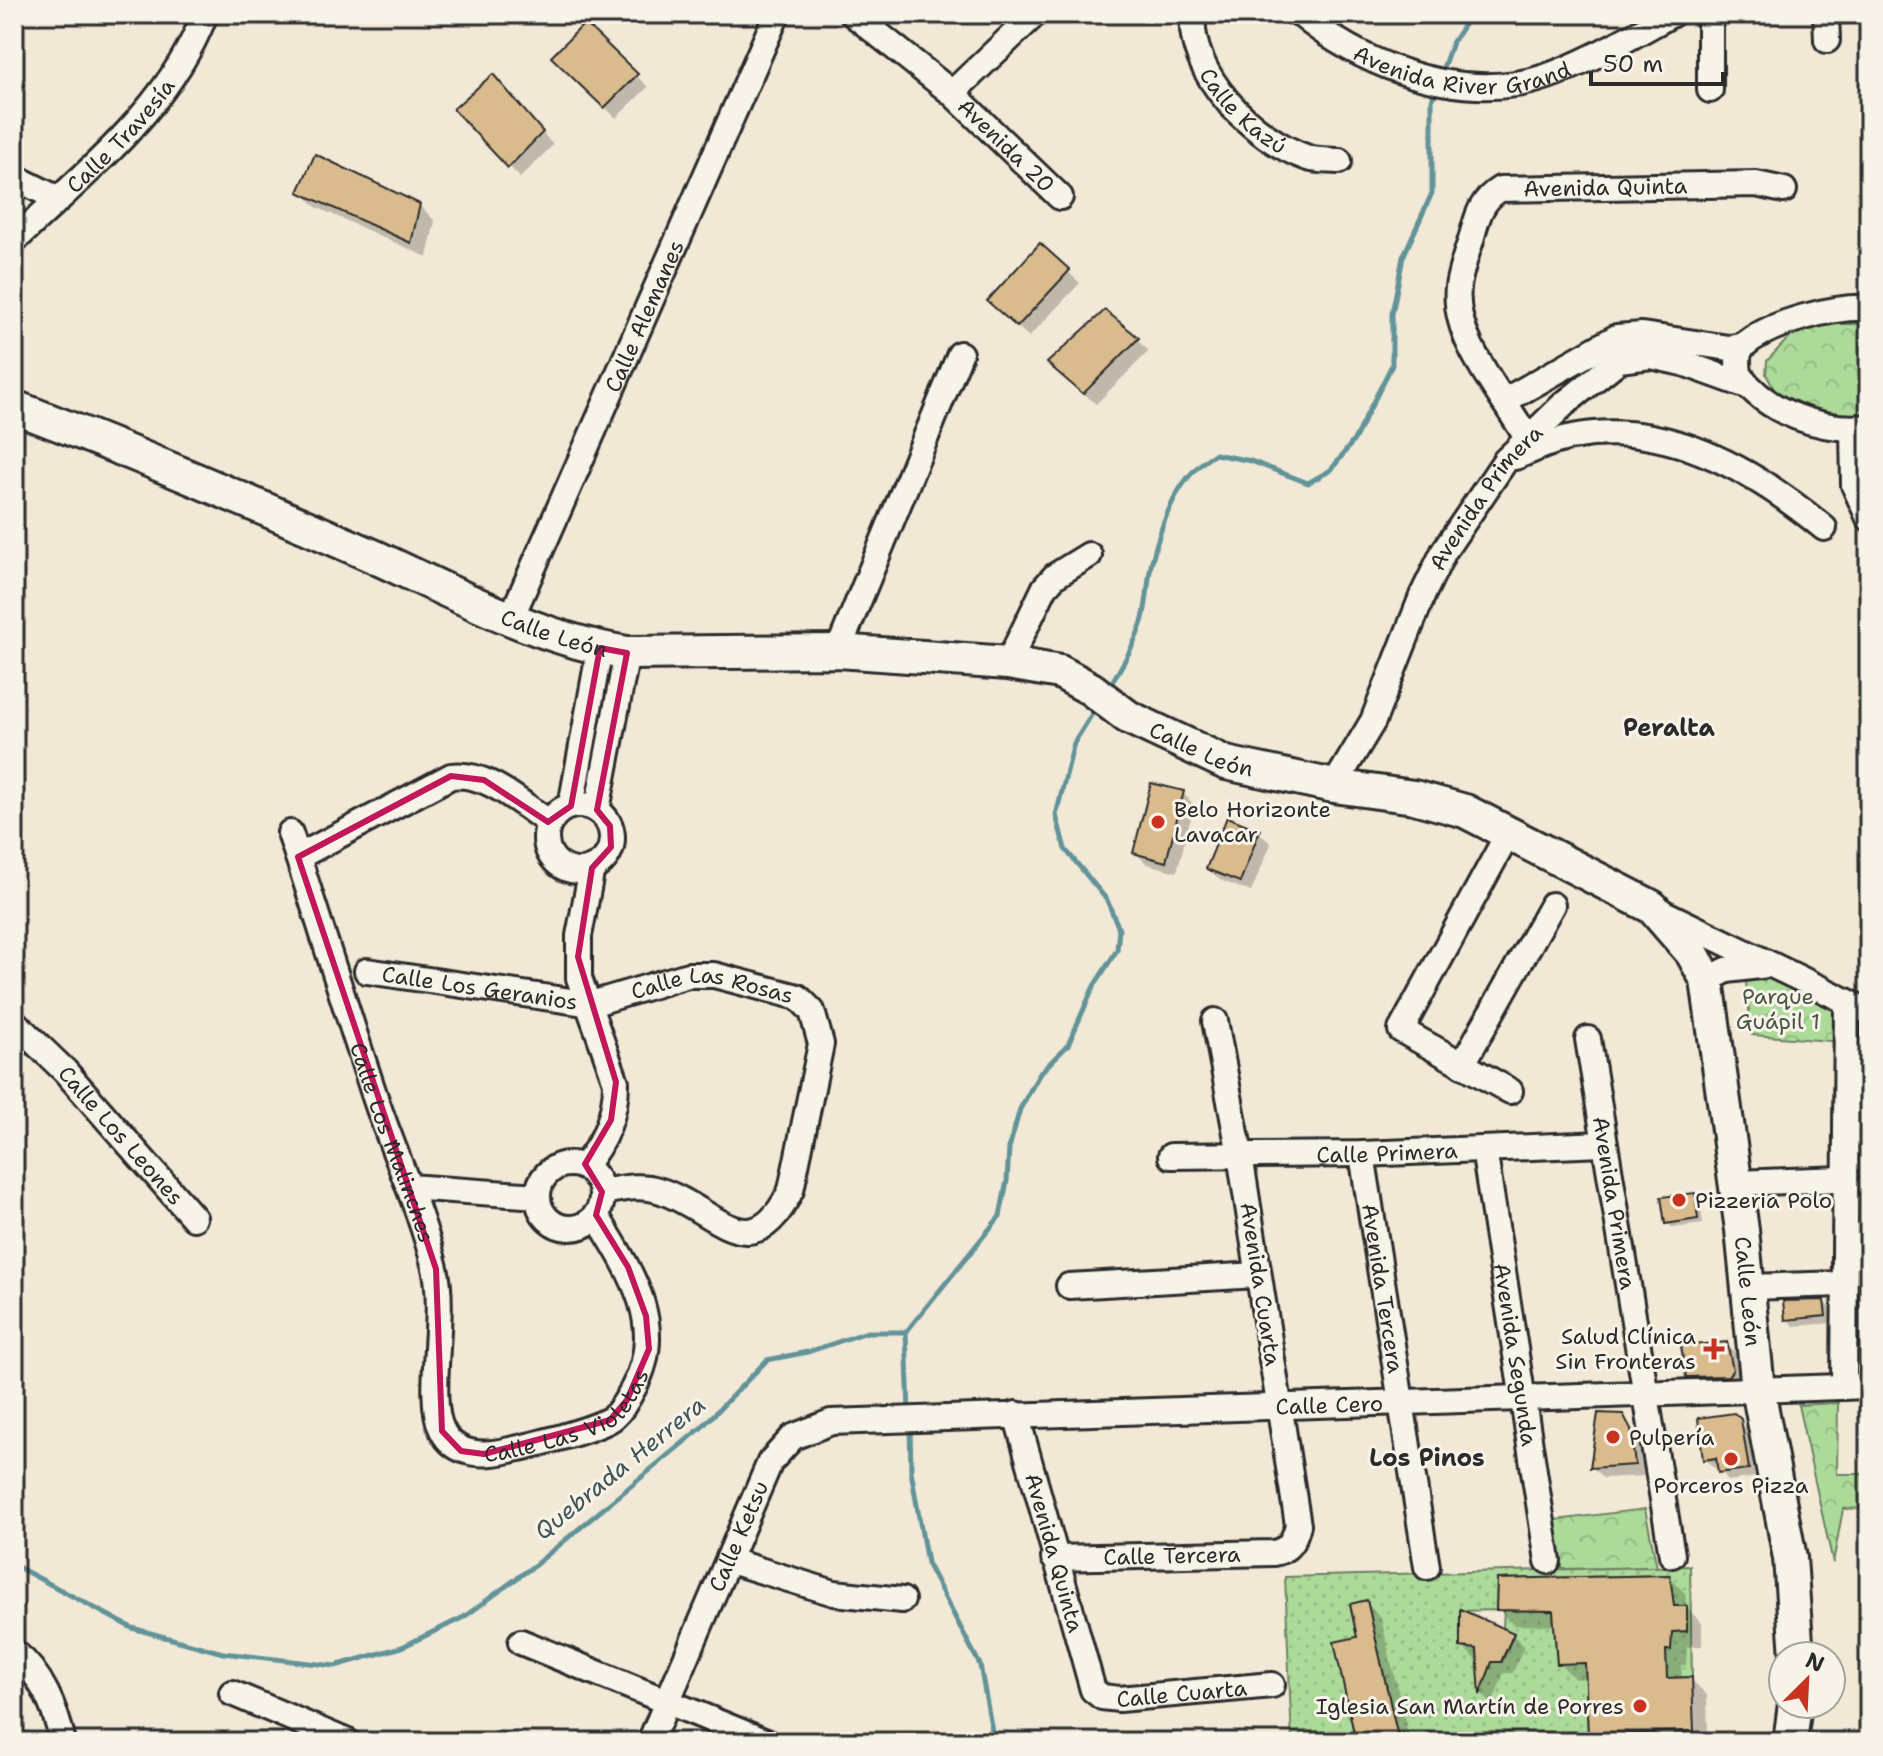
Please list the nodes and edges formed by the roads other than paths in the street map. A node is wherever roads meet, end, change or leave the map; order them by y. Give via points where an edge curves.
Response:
1 (205, 14) edge
2 (777, 14) edge
3 (853, 14) edge
4 (1035, 14) edge
5 (1193, 14) edge
6 (1300, 14) edge
7 (1672, 14) edge
8 (1710, 14) edge
9 (1826, 14) edge
10 (1827, 40) dead end
11 (1710, 90) dead end
12 (952, 93) junction
13 (1339, 161) dead end
14 (14, 177) edge
15 (1784, 190) dead end
16 (1060, 197) dead end
17 (58, 199) junction
18 (14, 241) edge
19 (1869, 308) edge
20 (1470, 345) junction
21 (1743, 346) junction
22 (960, 354) dead end
23 (1546, 379) junction
24 (1747, 386) junction
25 (1506, 400) junction
26 (1564, 404) junction
27 (14, 407) edge
28 (1861, 428) edge
29 (1528, 440) junction
30 (1505, 461) junction
31 (1869, 518) edge
32 (1824, 528) dead end
33 (1089, 555) dead end
34 (511, 618) junction
35 (614, 650) junction
36 (838, 651) junction
37 (1008, 663) junction
38 (1334, 786) junction
39 (571, 806) junction
40 (597, 810) junction
41 (550, 823) junction
42 (1509, 832) junction
43 (290, 833) dead end
44 (298, 857) junction
45 (592, 868) junction
46 (1552, 905) dead end
47 (1652, 907) junction
48 (1767, 965) junction
49 (367, 971) dead end
50 (1707, 980) junction
51 (591, 1004) junction
52 (1858, 1007) edge
53 (1215, 1021) dead end
54 (14, 1022) edge
55 (1588, 1039) dead end
56 (1462, 1065) junction
57 (1510, 1091) dead end
58 (1603, 1144) junction
59 (1484, 1149) junction
60 (1362, 1154) junction
61 (1240, 1155) junction
62 (1171, 1156) dead end
63 (583, 1167) junction
64 (1843, 1179) junction
65 (1735, 1183) junction
66 (409, 1187) junction
67 (538, 1196) junction
68 (599, 1204) junction
69 (194, 1218) dead end
70 (1258, 1275) junction
71 (1844, 1284) junction
72 (1069, 1286) dead end
73 (1747, 1287) junction
74 (1869, 1386) edge
75 (1844, 1387) junction
76 (1758, 1389) junction
77 (1646, 1392) junction
78 (1524, 1399) junction
79 (1400, 1401) junction
80 (1280, 1405) junction
81 (1016, 1414) junction
82 (910, 1419) joint
83 (461, 1451) joint
84 (1289, 1546) joint
85 (1672, 1555) dead end
86 (1054, 1558) junction
87 (730, 1561) junction
88 (1548, 1561) dead end
89 (1427, 1567) dead end
90 (902, 1600) dead end
91 (1796, 1640) edge
92 (521, 1642) dead end
93 (14, 1652) edge
94 (1272, 1685) dead end
95 (1093, 1690) joint
96 (232, 1693) dead end
97 (668, 1702) junction
98 (1793, 1720) edge
99 (63, 1742) edge
100 (348, 1742) edge
101 (650, 1742) edge
102 (766, 1742) edge
103 (1790, 1742) edge

1 - 17 street, Calle Travesía via 185,57 147,114
2 - 34 street, Calle Alemanes
3 - 12 street
4 - 12 street
5 - 13 street, Calle Kazú via 1193,37 1202,63 1251,123 1310,159
6 - 7 street, Avenida River Grand via 1386,65 1459,87 1517,84 1541,77
8 - 11 street
9 - 10 street
12 - 16 street, Avenida 20
14 - 17 street
15 - 20 street, Avenida Quinta via 1756,184 1500,189 1487,197 1478,213 1458,286 1458,316
17 - 18 street, Calle Travesía
19 - 21 street, Avenida Primera via 1813,315
20 - 23 street via 1496,370 1522,379
20 - 25 street, Avenida Quinta
21 - 23 street, Avenida Primera via 1617,337
21 - 24 street via 1737,359
22 - 36 street
23 - 25 street, Avenida Primera
23 - 26 street
24 - 26 street, Avenida Primera via 1651,356 1619,360
24 - 28 street, Avenida Primera via 1792,415 1831,427
25 - 29 street, Avenida Quinta
26 - 29 street, Avenida Primera
27 - 34 main road, Calle León via 225,490
28 - 31 street via 1854,485
29 - 30 street, Avenida Primera
30 - 32 street via 1569,437 1659,439 1708,454 1767,485
30 - 38 street, Avenida Primera via 1444,551 1373,721
33 - 37 street via 1045,587
34 - 35 main road, Calle León
35 - 36 main road, Calle León
35 - 39 street
35 - 40 street
36 - 37 main road, Calle León
37 - 38 main road, Calle León via 1060,672 1128,717 1226,763
38 - 42 main road, Calle León via 1414,797 1465,811
39 - 40 street
39 - 41 street
40 - 45 street via 612,837 607,857
41 - 44 street via 484,780 451,776
41 - 45 street via 547,845 559,864 579,871
42 - 47 main road, Calle León
42 - 56 street via 1401,1030
43 - 44 street, Calle Los Malinches
44 - 66 street, Calle Los Malinches
45 - 51 street via 578,957 579,978
46 - 56 street
47 - 48 street
47 - 50 main road, Calle León via 1692,953
48 - 50 street via 1727,970
48 - 52 street
49 - 51 street, Calle Los Geranios
50 - 65 main road, Calle León
51 - 63 street via 616,1082 616,1100 596,1152
51 - 68 street, Calle Las Rosas via 688,975 714,975 798,997 812,1011 821,1044 791,1190 781,1212 766,1225 751,1232 734,1231 655,1189 633,1187
52 - 64 street
53 - 61 street, Avenida Cuarta
54 - 69 street, Calle Los Leones via 65,1071
55 - 58 street, Avenida Primera
56 - 57 street
58 - 59 street, Calle Primera
58 - 77 street, Avenida Primera
59 - 60 street, Calle Primera
59 - 78 street, Avenida Segunda
60 - 61 street, Calle Primera
60 - 79 street, Avenida Tercera
61 - 62 street, Calle Primera
61 - 70 street, Avenida Cuarta
63 - 67 street via 552,1169
63 - 68 street via 598,1182
64 - 65 street
64 - 71 street
65 - 73 main road, Calle León
66 - 67 street
66 - 83 street, Calle Los Malinches via 436,1269 442,1306 436,1408 442,1431
67 - 68 street via 544,1215 560,1226 580,1227
68 - 83 street, Calle Las Violetas via 646,1316 649,1349 627,1400 610,1420 484,1454
70 - 72 street
70 - 80 street, Avenida Cuarta
71 - 73 street
71 - 75 street
73 - 76 main road, Calle León
74 - 75 street, Calle Cero
75 - 76 street, Calle Cero
76 - 77 street, Calle Cero
76 - 91 main road, Calle León via 1790,1558
77 - 78 street, Calle Cero
77 - 85 street, Avenida Primera
78 - 79 street, Calle Cero
78 - 88 street, Avenida Segunda
79 - 80 street, Calle Cero
79 - 89 street, Avenida Tercera
80 - 81 street, Calle Cero
80 - 84 street, Avenida Cuarta via 1298,1525
81 - 82 street, Calle Cero
81 - 86 street, Avenida Quinta
82 - 87 street, Calle Ketsu via 831,1422 793,1437 770,1462
84 - 86 street, Calle Tercera via 1273,1553
86 - 95 street, Avenida Quinta
87 - 90 street via 834,1593
87 - 97 street, Calle Ketsu
92 - 97 street
93 - 99 street via 28,1663 56,1709
94 - 95 street, Calle Cuarta via 1119,1699
96 - 100 street
97 - 101 street, Calle Ketsu
97 - 102 street
98 - 103 main road

